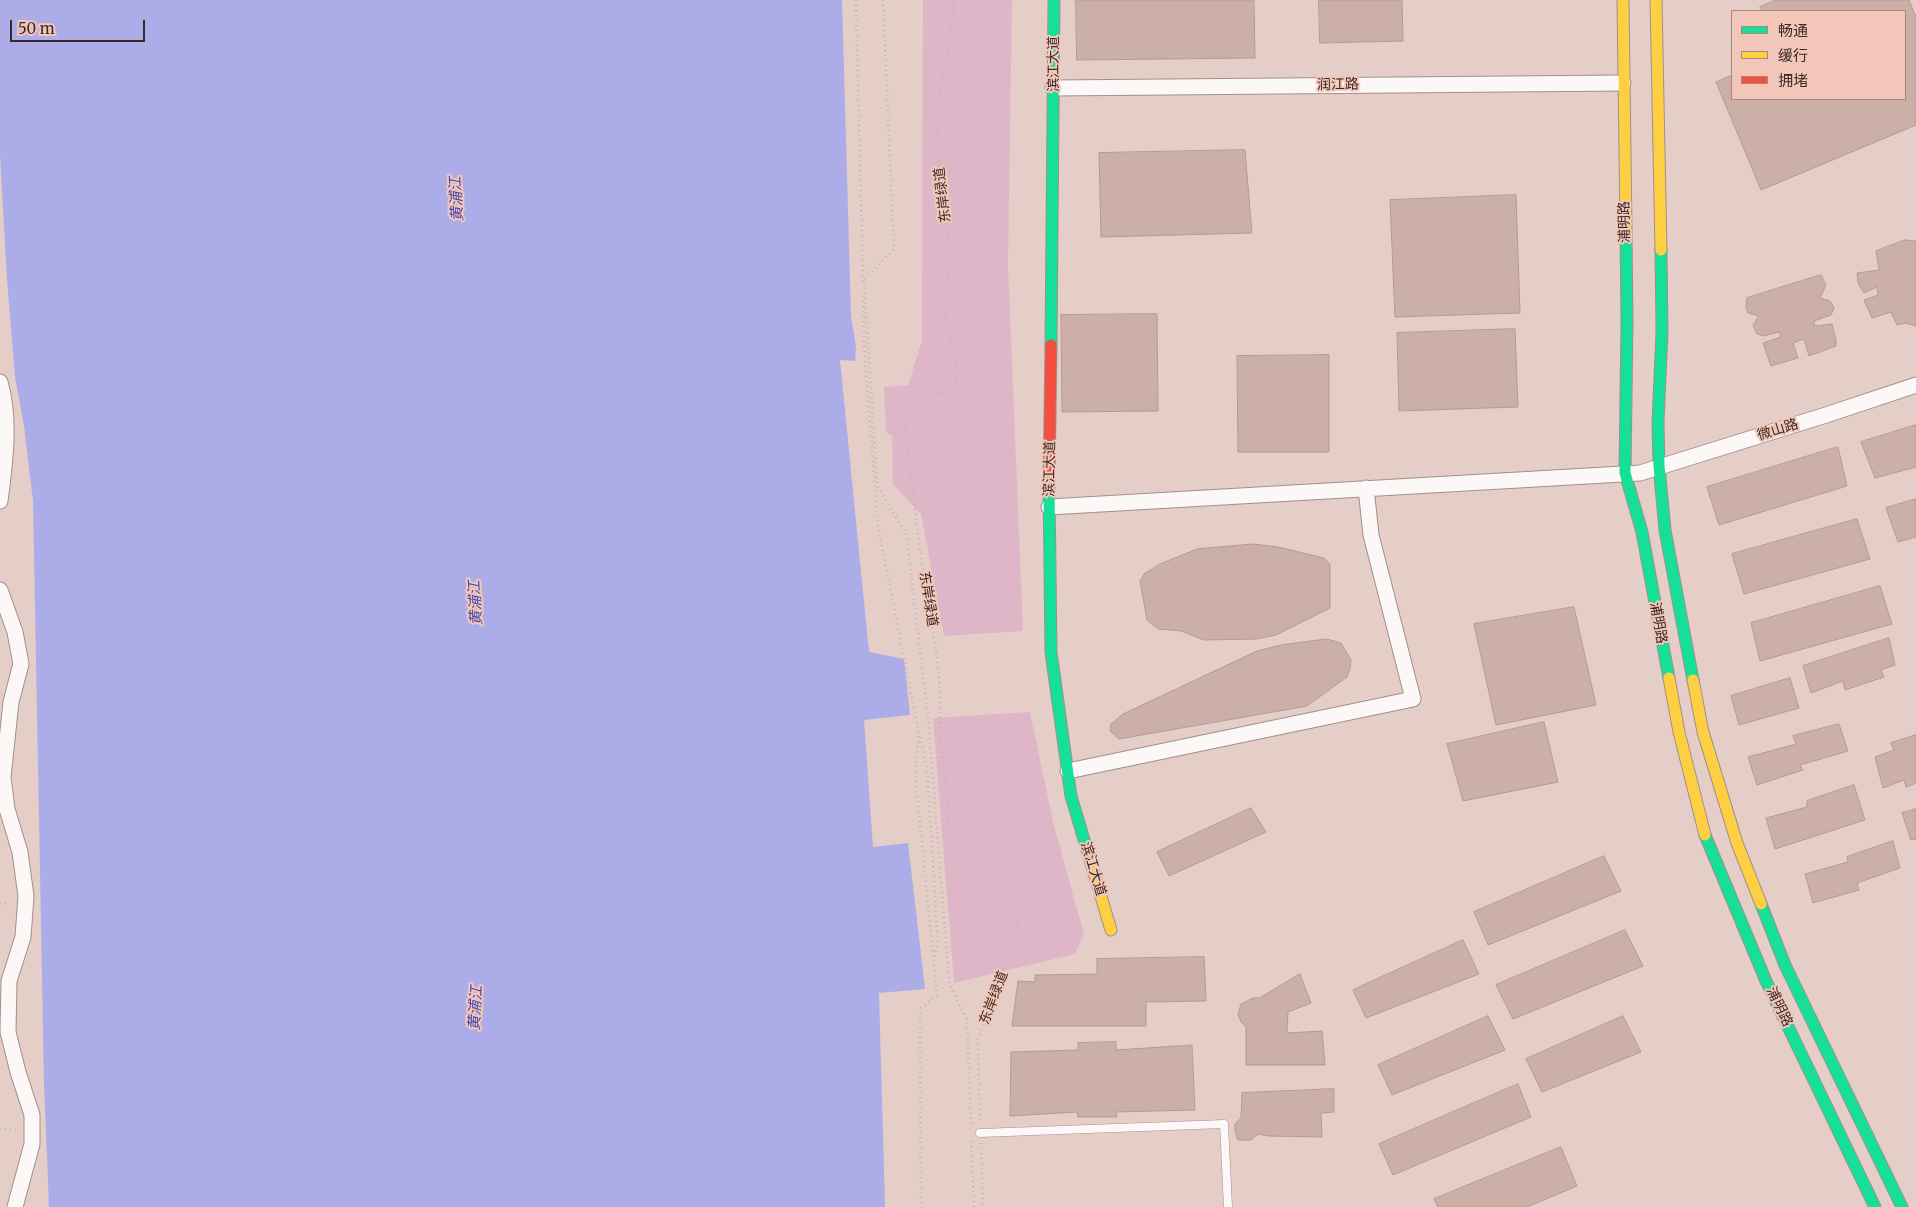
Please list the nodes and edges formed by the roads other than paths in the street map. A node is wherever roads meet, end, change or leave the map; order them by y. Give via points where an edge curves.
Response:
1 (1054, 0) edge
2 (1624, 0) edge
3 (1656, 0) edge
4 (1623, 83) junction
5 (1054, 88) junction
6 (0, 382) edge
7 (1916, 386) edge
8 (1659, 466) junction
9 (1632, 473) junction
10 (1366, 488) junction
11 (0, 501) edge
12 (1049, 507) junction
13 (0, 590) edge
14 (1068, 771) junction
15 (1111, 930) dead end
16 (980, 1133) road end
17 (15, 1207) edge
18 (1228, 1207) edge
19 (1875, 1207) edge
20 (1902, 1207) edge

1 - 5 main road, 滨江大道
2 - 4 main road, 浦明路
3 - 8 main road, 浦明路 via 1662,332
4 - 5 street, 润江路
4 - 9 main road, 浦明路
5 - 12 main road, 滨江大道
6 - 11 street via 6,424
7 - 8 street, 微山路
8 - 9 street, 微山路
8 - 20 main road, 浦明路 via 1666,530 1703,732 1737,843 1785,965
9 - 10 street, 微山路
9 - 19 main road, 浦明路 via 1679,732 1703,829 1766,981
10 - 12 street, 微山路
10 - 14 street via 1370,535 1413,699
12 - 14 main road, 滨江大道 via 1051,652
13 - 17 street via 15,632 21,664 11,702 3,777 6,809 20,852 26,896 23,937 8,981 8,1032 32,1115 32,1144
14 - 15 main road, 滨江大道 via 1071,796
16 - 18 lane via 1224,1124

